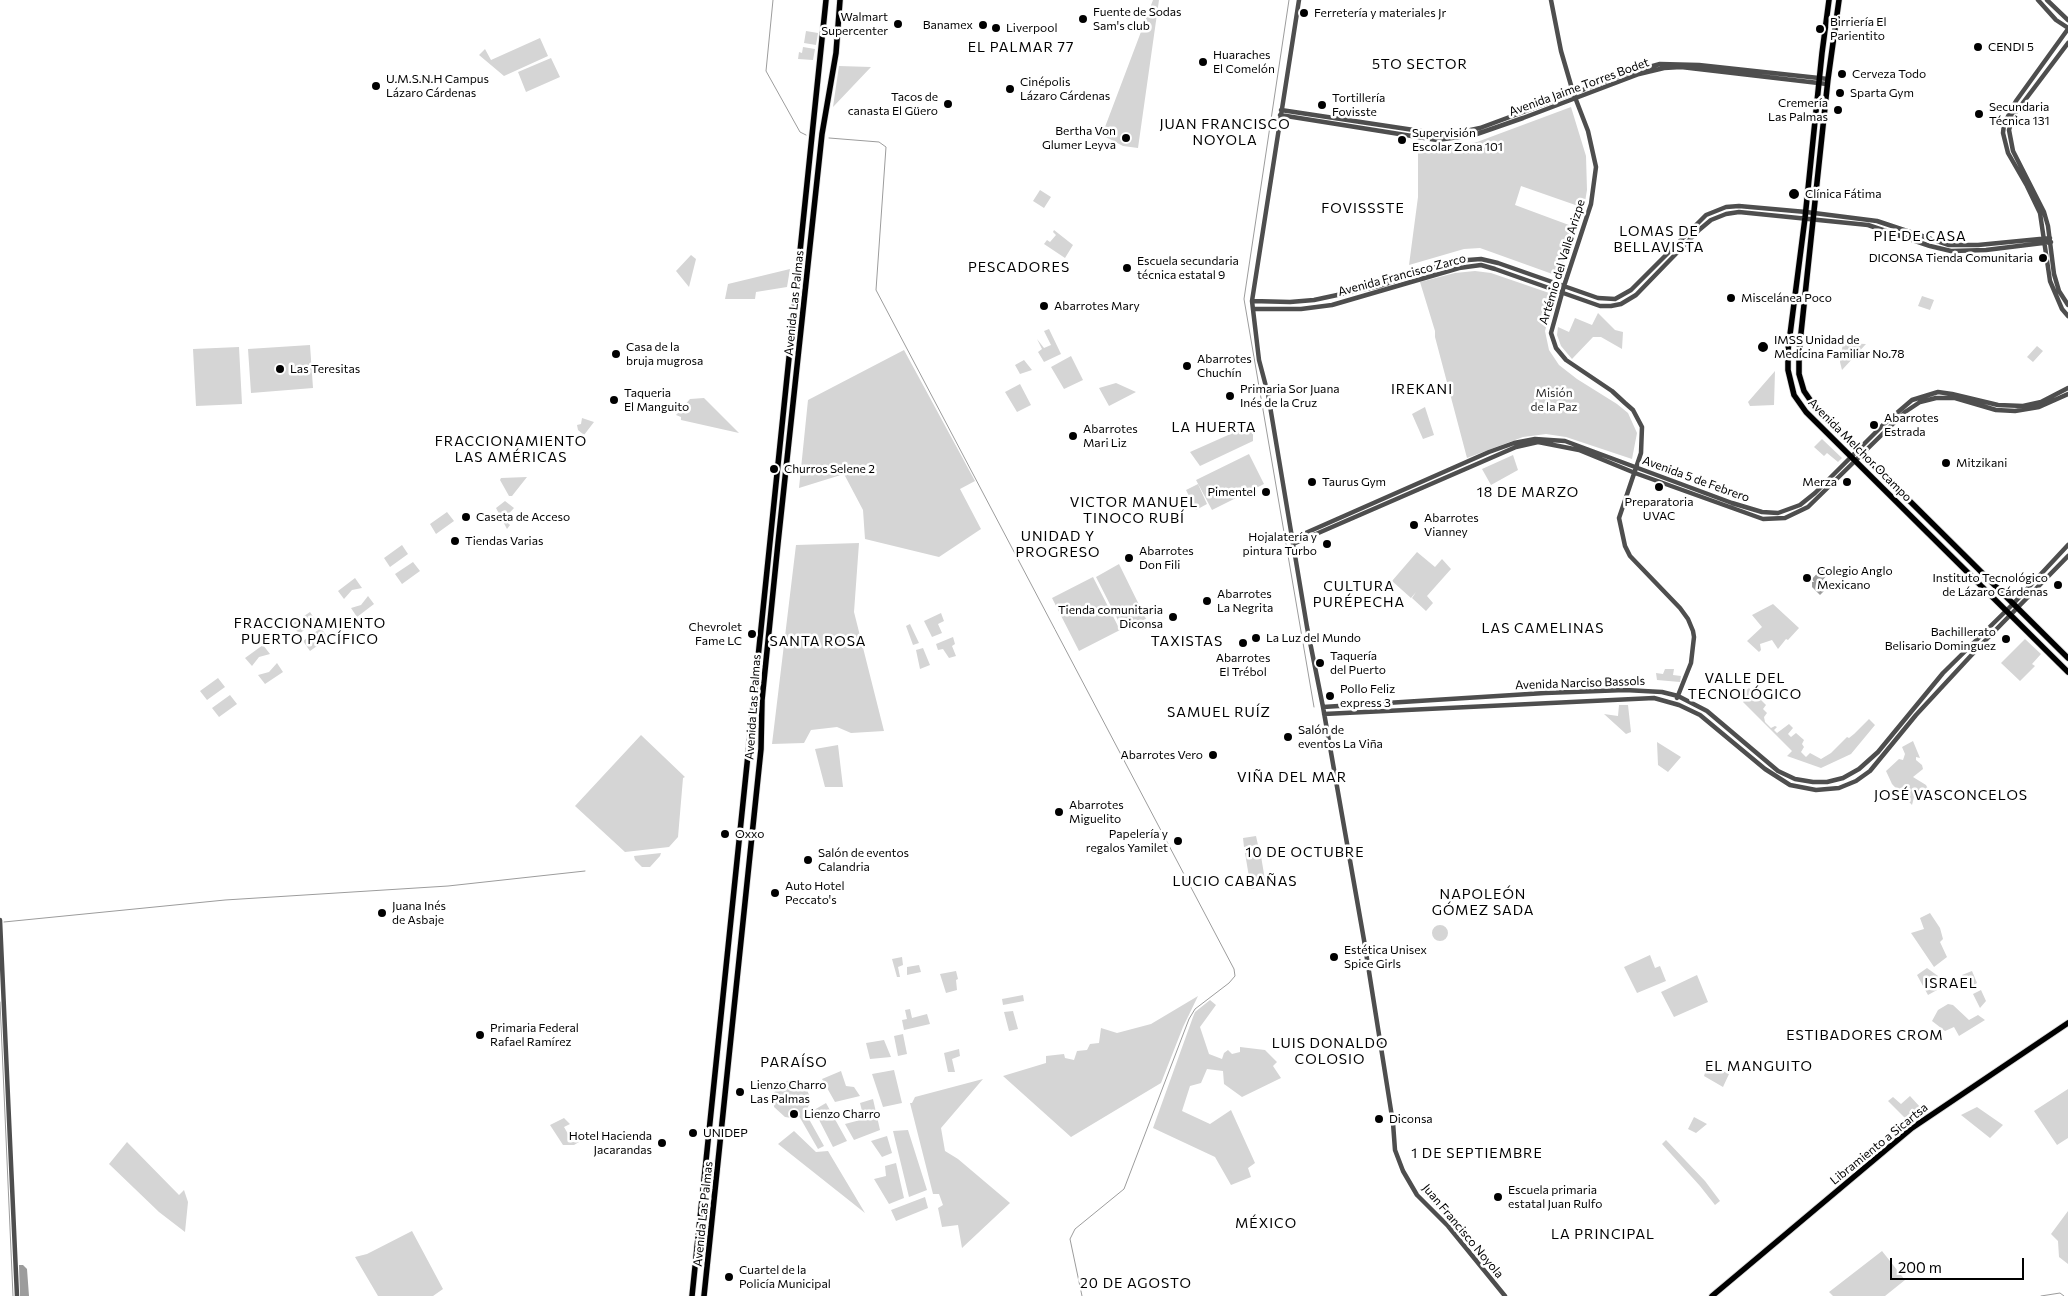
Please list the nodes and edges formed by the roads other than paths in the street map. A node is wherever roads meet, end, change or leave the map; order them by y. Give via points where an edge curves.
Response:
1 (826, 0) edge
2 (840, 0) edge
3 (1299, 0) edge
4 (1551, 0) edge
5 (1829, 0) edge
6 (1839, 0) edge
7 (2038, 0) edge
8 (2047, 0) edge
9 (2068, 20) edge
10 (2068, 28) edge
11 (2068, 43) edge
12 (1820, 81) junction
13 (1828, 82) junction
14 (1574, 95) junction
15 (1280, 113) junction
16 (1509, 116) junction
17 (1512, 122) junction
18 (1366, 126) junction
19 (2031, 189) junction
20 (1806, 215) junction
21 (1813, 216) junction
22 (2050, 240) junction
23 (2044, 241) junction
24 (2046, 261) junction
25 (2052, 261) junction
26 (1564, 286) junction
27 (1562, 293) junction
28 (1314, 300) junction
29 (1252, 301) junction
30 (2068, 305) edge
31 (1316, 308) junction
32 (1253, 309) junction
33 (2068, 316) edge
34 (2068, 388) edge
35 (2068, 394) edge
36 (1488, 452) junction
37 (1860, 452) junction
38 (1492, 458) junction
39 (1854, 458) junction
40 (1636, 470) junction
41 (1293, 541) junction
42 (2068, 545) edge
43 (2068, 556) edge
44 (2015, 606) junction
45 (2008, 613) junction
46 (2068, 658) edge
47 (2068, 672) edge
48 (1678, 696) junction
49 (1674, 703) junction
50 (1323, 706) junction
51 (1324, 714) junction
52 (1893, 734) junction
53 (1898, 738) junction
54 (0, 920) edge
55 (2068, 1022) edge
56 (692, 1288) junction
57 (704, 1293) edge
58 (17, 1296) edge
59 (692, 1296) edge
60 (1505, 1296) edge
61 (1712, 1296) edge

1 - 56 main road, Avenida Las Palmas
2 - 57 main road, Avenida Las Palmas via 836,53 821,144 778,543 762,700 761,749
3 - 15 street, Juan Francisco Noyola
4 - 14 street, Artémio del Valle Arizpe
5 - 12 main road, Avenida Melchor Ocampo
6 - 13 main road, Avenida Melchor Ocampo
7 - 10 street
8 - 9 street
10 - 19 street via 2020,95 2004,124 2008,153
11 - 19 street via 2011,121 2009,130 2013,151
12 - 13 street, Avenida Jaime Torres Bodet
12 - 14 street, Avenida Jaime Torres Bodet via 1670,68 1639,74
12 - 20 main road, Avenida Melchor Ocampo
13 - 21 main road, Avenida Melchor Ocampo
14 - 16 street, Avenida Jaime Torres Bodet
14 - 17 street, Avenida Jaime Torres Bodet
14 - 26 street, Artémio del Valle Arizpe via 1588,131 1596,167 1591,204
15 - 18 street, Avenida Jaime Torres Bodet
15 - 29 street, Juan Francisco Noyola
16 - 17 street
16 - 18 street, Avenida Jaime Torres Bodet via 1466,132 1447,135
17 - 18 street, Avenida Jaime Torres Bodet via 1463,138 1438,140
19 - 22 street via 2044,212
19 - 23 street via 2040,214
20 - 21 street, Avenida Francisco Zarco
20 - 26 street, Avenida Francisco Zarco via 1739,206 1718,209 1700,220 1625,295 1606,300
20 - 27 street, Avenida Francisco Zarco via 1738,212 1711,220 1636,295 1621,304 1600,306
20 - 39 main road, Avenida Melchor Ocampo via 1788,370 1794,394 1806,412
21 - 23 street, Avenida Francisco Zarco via 1868,225 1951,251 1986,250
21 - 37 main road, Avenida Melchor Ocampo via 1798,374 1815,407
22 - 23 street, Avenida Francisco Zarco
22 - 25 street
23 - 24 street
24 - 25 street
24 - 33 street via 2055,293
25 - 30 street via 2059,291
26 - 27 street, Artémio del Valle Arizpe
26 - 28 street, Avenida Francisco Zarco via 1498,262 1466,259 1379,286
27 - 31 street, Avenida Francisco Zarco via 1495,268 1481,266 1459,268
27 - 40 street, Artémio del Valle Arizpe via 1551,333 1553,341 1571,365 1612,391 1633,410 1642,428 1641,453
28 - 29 street, Avenida Francisco Zarco
28 - 31 street
29 - 32 street, Juan Francisco Noyola
31 - 32 street, Avenida Francisco Zarco
32 - 41 street, Juan Francisco Noyola via 1259,360 1268,394
34 - 37 street, Avenida 5 de Febrero via 2041,402 2012,406 1938,392 1924,396 1902,407
35 - 37 street, Avenida 5 de Febrero via 2040,407 2015,411 1996,410 1954,398 1920,402
36 - 38 street
36 - 40 street, Avenida 5 de Febrero via 1523,441 1554,439
36 - 41 street, Avenida 5 de Febrero
37 - 39 street, Avenida 5 de Febrero
37 - 44 main road, Avenida Melchor Ocampo
38 - 40 street, Avenida 5 de Febrero via 1516,447 1546,442
38 - 41 street, Avenida 5 de Febrero
39 - 40 street, Avenida 5 de Febrero via 1800,505 1778,514 1746,508
39 - 45 main road, Avenida Melchor Ocampo
40 - 48 street, Artémio del Valle Arizpe via 1619,518 1625,546 1630,556 1680,608 1694,637 1691,663
41 - 50 street, Juan Francisco Noyola
42 - 44 street, Avenida Narciso Bassols
43 - 44 street, Avenida Narciso Bassols
44 - 45 street, Avenida Narciso Bassols
44 - 46 main road, Avenida Melchor Ocampo
45 - 47 main road, Avenida Melchor Ocampo
45 - 52 street, Avenida Narciso Bassols via 1943,673
45 - 53 street, Avenida Narciso Bassols
48 - 49 street, Artémio del Valle Arizpe
48 - 50 street, Avenida Narciso Bassols via 1662,692 1616,691
48 - 52 street, Avenida Narciso Bassols via 1708,711 1778,771 1795,779 1827,782 1843,778 1859,769
49 - 51 street, Avenida Narciso Bassols via 1654,698
49 - 53 street, Avenida Narciso Bassols via 1700,715 1777,779 1816,790 1839,788 1856,781 1870,771
50 - 51 street, Juan Francisco Noyola
51 - 60 street, Juan Francisco Noyola via 1364,940 1395,1150 1417,1195 1448,1226
52 - 53 street
54 - 58 street
55 - 61 main road, Libramiento a Sicartsa via 1912,1128
56 - 57 main road
56 - 59 main road, Avenida Las Palmas

